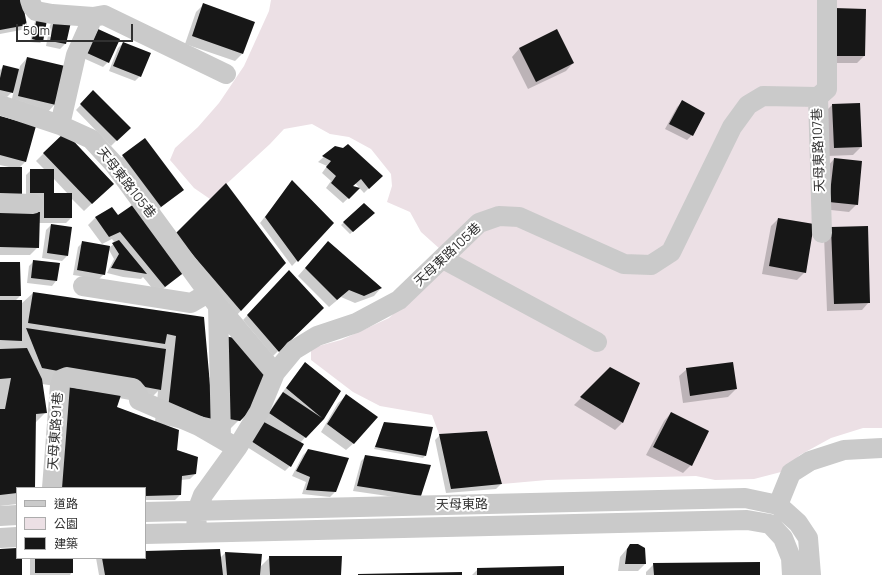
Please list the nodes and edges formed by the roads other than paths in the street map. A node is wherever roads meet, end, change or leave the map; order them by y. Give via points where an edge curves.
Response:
1 (30, 0) edge
2 (827, 0) edge
3 (93, 17) junction
4 (226, 74) dead end
5 (818, 97) junction
6 (0, 105) edge
7 (60, 125) junction
8 (0, 203) edge
9 (33, 204) dead end
10 (822, 233) dead end
11 (442, 259) junction
12 (83, 286) dead end
13 (213, 299) junction
14 (597, 342) dead end
15 (275, 373) junction
16 (229, 443) junction
17 (882, 448) edge
18 (52, 487) edge
19 (778, 505) junction
20 (197, 511) junction
21 (146, 512) edge
22 (16, 515) edge
23 (0, 516) edge
24 (196, 533) junction
25 (146, 534) edge
26 (16, 537) edge
27 (0, 538) edge
28 (792, 575) edge
29 (811, 575) edge

1 - 3 street via 36,11
2 - 5 street, 天母東路107巷 via 827,89
3 - 4 street via 104,15
3 - 7 street via 76,55
5 - 10 street, 天母東路107巷
5 - 11 street, 天母東路105巷 via 763,96 748,105 732,126 671,252 651,265 624,264 519,217 499,216 479,223
6 - 7 street, 天母東路105巷
7 - 13 street, 天母東路105巷 via 91,139 114,164
8 - 9 street
11 - 14 street
11 - 15 street, 天母東路105巷 via 399,300 356,323 318,336 294,350
12 - 13 street via 190,303
13 - 15 street, 天母東路105巷
13 - 16 street
15 - 16 street, 天母東路105巷 via 259,412
16 - 18 street, 天母東路91巷 via 139,400 133,388 62,378
16 - 20 street, 天母東路105巷
17 - 19 street via 844,450 810,461 791,473
19 - 20 street, 天母東路 via 745,498
19 - 29 street via 798,523 808,538
20 - 21 street, 天母東路
20 - 24 street, 天母東路105巷
22 - 23 street
24 - 25 street, 天母東路
24 - 28 street, 天母東路 via 739,520 770,524 783,538 791,558
26 - 27 street

